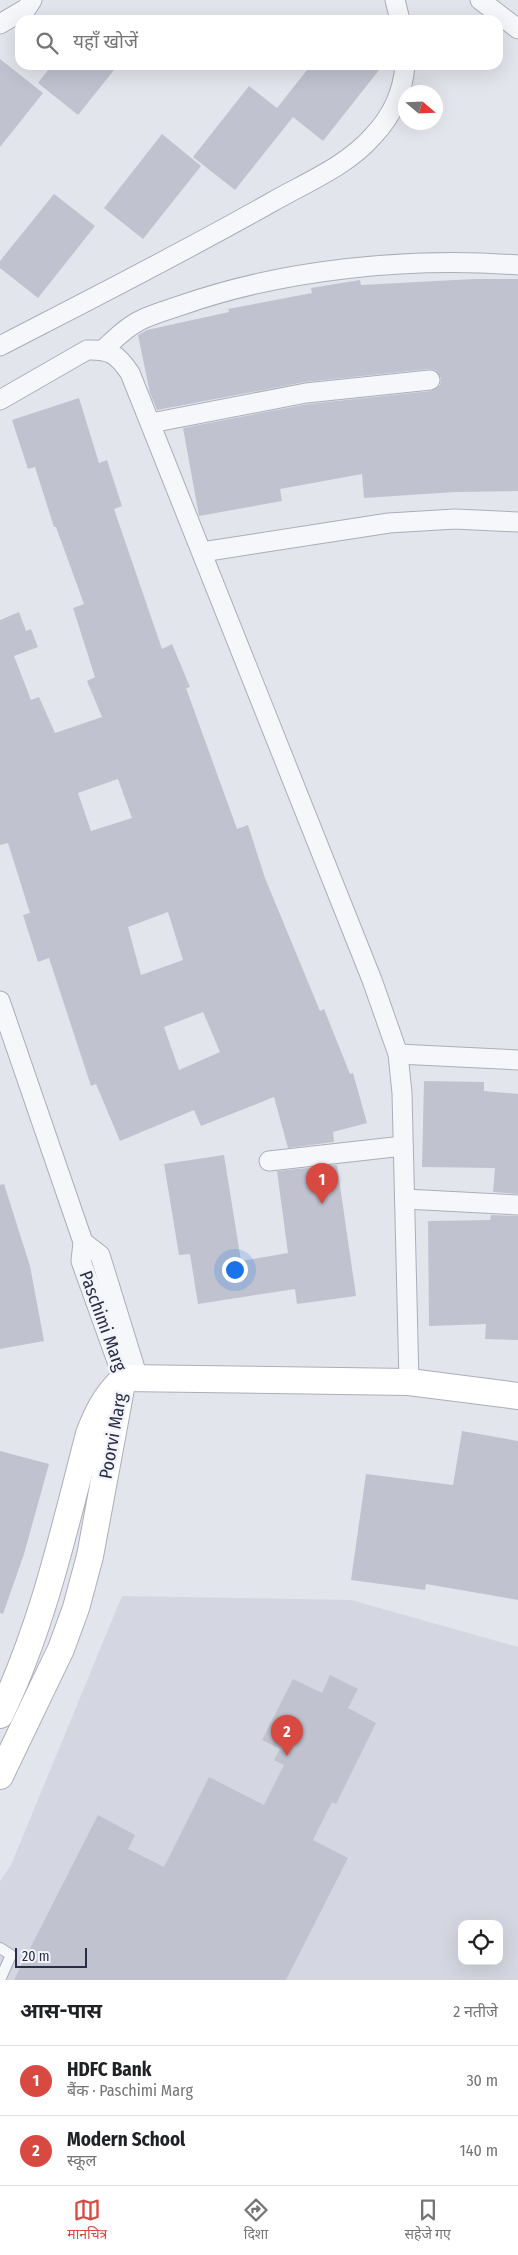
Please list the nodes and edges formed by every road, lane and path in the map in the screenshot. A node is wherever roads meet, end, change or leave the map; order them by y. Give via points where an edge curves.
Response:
1 (32, 0) edge
2 (395, 0) edge
3 (480, 0) edge
4 (15, 15) edge
5 (15, 15) edge
6 (399, 15) edge
7 (500, 15) edge
8 (503, 18) edge
9 (0, 24) edge
10 (518, 29) edge
11 (404, 70) edge
12 (518, 265) edge
13 (0, 346) edge
14 (104, 349) junction
15 (430, 380) dead end
16 (0, 400) edge
17 (151, 423) junction
18 (518, 522) edge
19 (202, 552) junction
20 (0, 1001) edge
21 (7, 1039) edge
22 (398, 1054) junction
23 (518, 1060) edge
24 (403, 1146) junction
25 (269, 1161) dead end
26 (405, 1199) junction
27 (518, 1205) edge
28 (130, 1378) junction
29 (409, 1382) junction
30 (518, 1396) edge
31 (0, 1715) edge
32 (0, 1776) edge
33 (0, 1948) edge
34 (0, 1980) edge

1 - 4 street via 27,8
2 - 6 street
3 - 7 street
5 - 9 street
8 - 10 street
11 - 13 street via 401,91 392,112 373,137 336,166 189,249
12 - 14 street via 448,263 366,267 279,280 211,295 140,320 123,330
14 - 16 street via 87,350
14 - 17 street via 120,358 130,373
15 - 17 street via 306,393
17 - 19 street
18 - 19 street via 455,519 389,523
19 - 22 street
20 - 21 street
21 - 28 street via 83,1242 100,1255
22 - 23 street
22 - 24 street
24 - 25 street
24 - 26 street
26 - 27 street
26 - 29 street
28 - 29 main road, Paschimi Marg
28 - 31 main road, Poorvi Marg via 107,1395 89,1434 44,1606 23,1665
28 - 32 main road, Poorvi Marg via 76,1608 61,1649
29 - 30 main road, Paschimi Marg
33 - 34 lane via 11,1955

